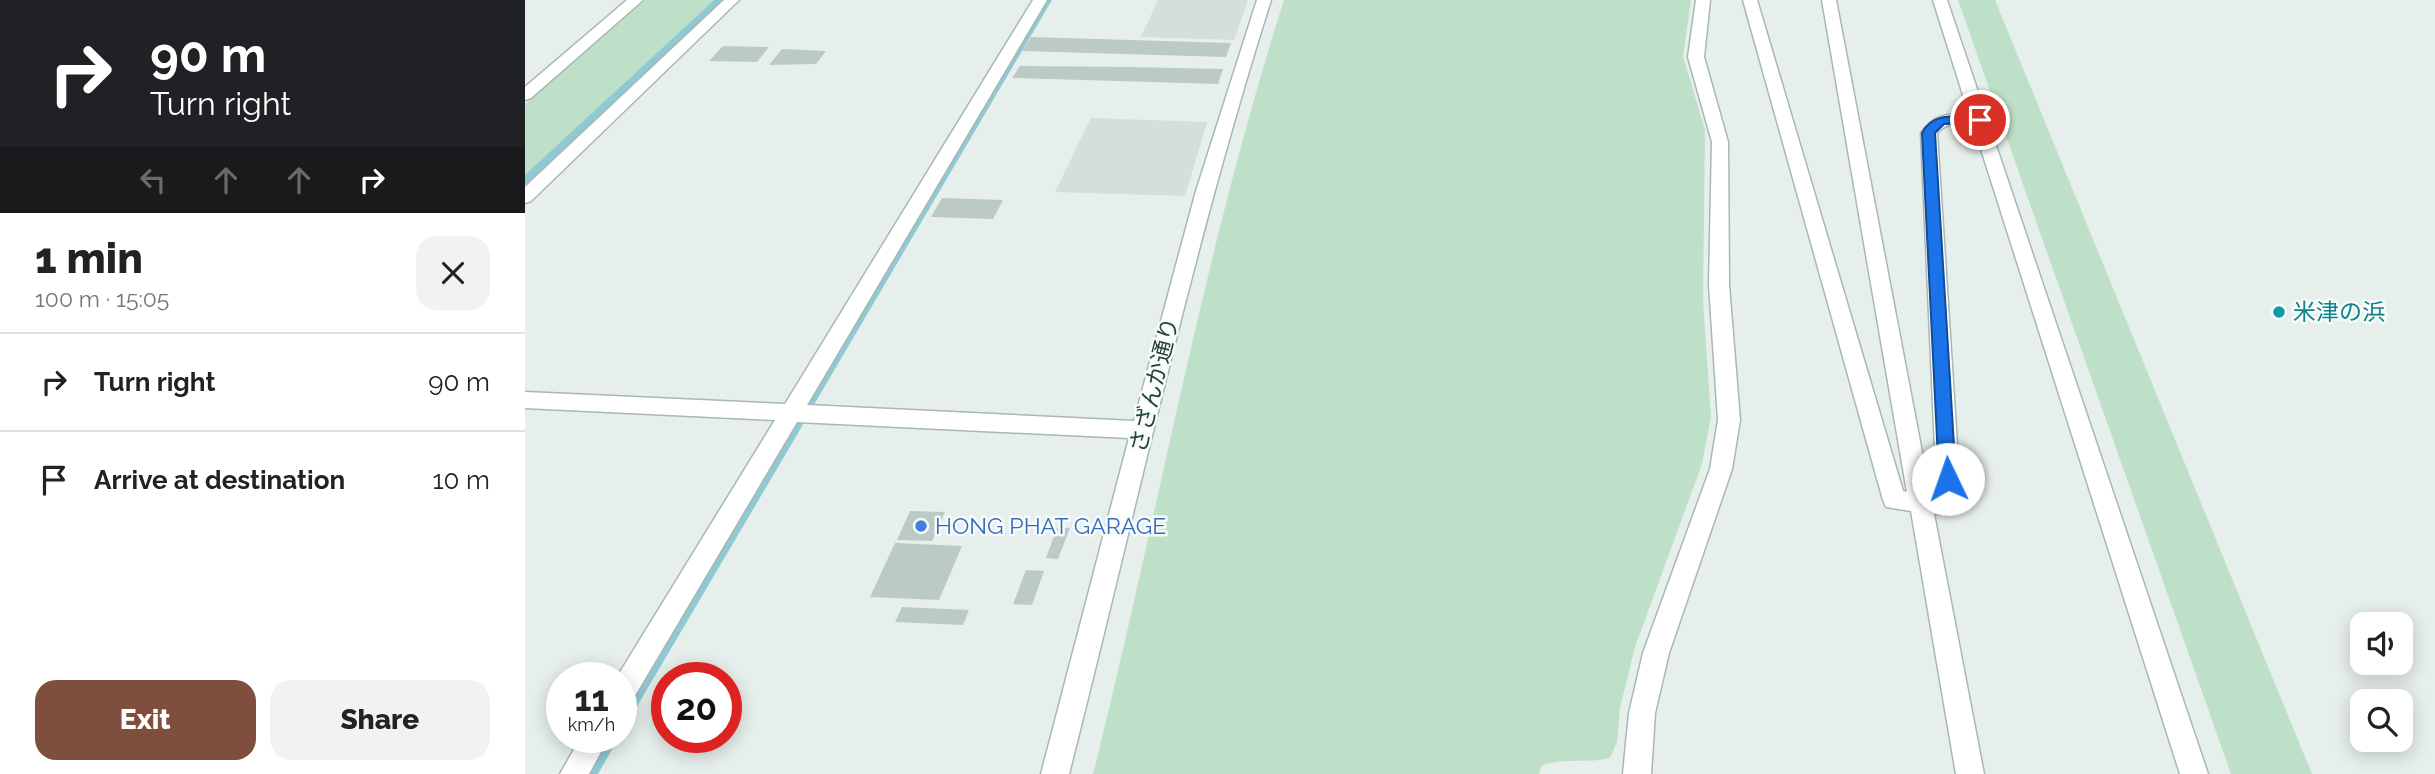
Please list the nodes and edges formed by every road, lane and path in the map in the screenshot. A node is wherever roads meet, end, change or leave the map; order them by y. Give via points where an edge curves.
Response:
1 (636, 0) edge
2 (732, 0) edge
3 (1040, 0) edge
4 (1264, 0) edge
5 (1703, 0) edge
6 (1750, 0) edge
7 (1829, 0) edge
8 (1940, 0) edge
9 (525, 95) edge
10 (1980, 120) junction
11 (525, 197) edge
12 (525, 400) edge
13 (791, 414) junction
14 (1143, 430) junction
15 (1920, 503) junction
16 (637, 669) edge
17 (586, 753) edge
18 (574, 774) edge
19 (1055, 774) edge
20 (1637, 774) edge
21 (1970, 774) edge
22 (2194, 774) edge

1 - 9 street
2 - 11 street
3 - 13 street
4 - 14 street, さざんか通り via 1224,124
5 - 20 street via 1696,57 1720,142 1719,285 1729,420 1721,469 1655,653 1642,713
6 - 15 street via 1894,500
7 - 15 street
8 - 10 street
10 - 15 street via 1942,121 1932,125 1929,133 1949,506
10 - 22 street
12 - 13 street
13 - 14 street
13 - 16 street
14 - 19 street, さざんか通り
15 - 21 street
17 - 18 street

